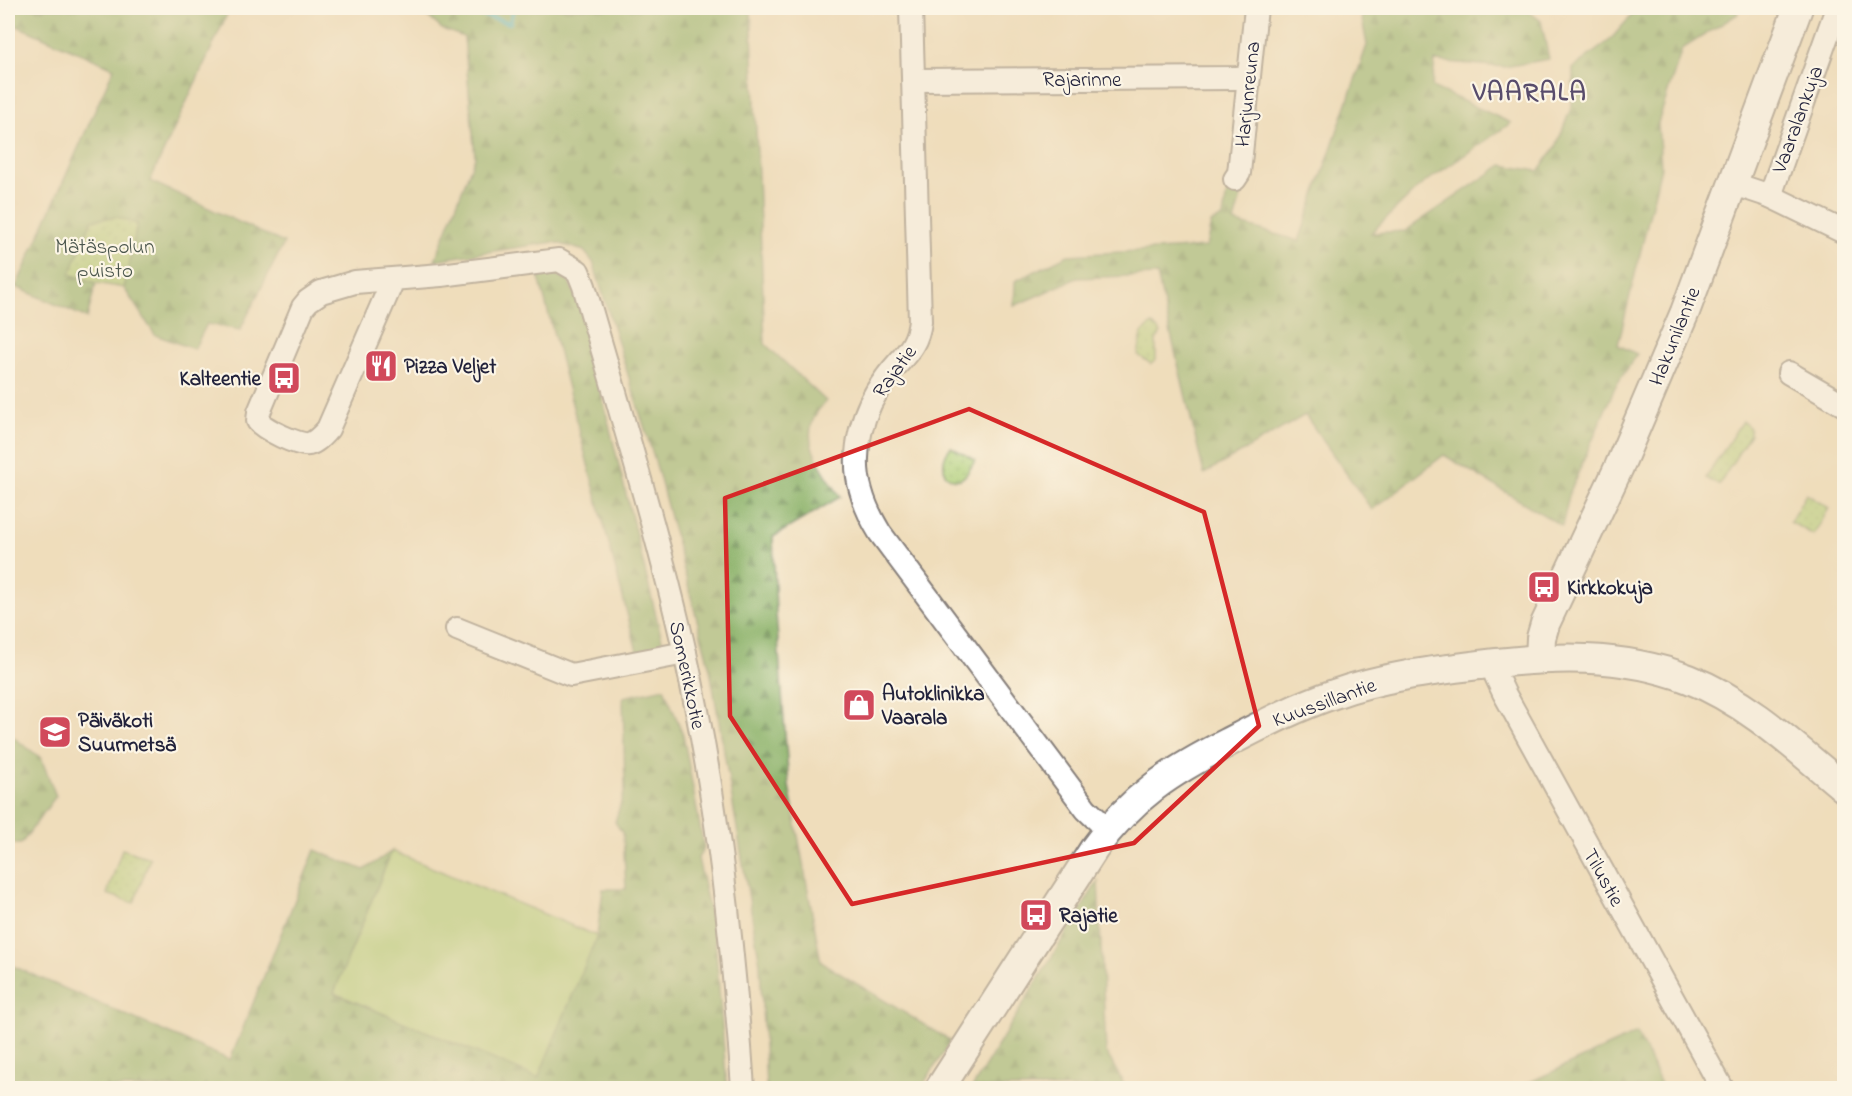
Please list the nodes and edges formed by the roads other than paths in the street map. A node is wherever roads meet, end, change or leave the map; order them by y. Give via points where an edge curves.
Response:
1 (911, 8) edge
2 (1256, 8) edge
3 (1798, 8) edge
4 (1837, 8) edge
5 (1249, 76) junction
6 (915, 80) junction
7 (1235, 179) dead end
8 (1734, 184) junction
9 (1770, 196) junction
10 (1845, 232) edge
11 (393, 280) junction
12 (1790, 373) dead end
13 (1845, 405) edge
14 (458, 629) dead end
15 (685, 653) junction
16 (1540, 658) junction
17 (1494, 663) junction
18 (1845, 788) edge
19 (1108, 830) junction
20 (743, 1089) edge
21 (940, 1089) edge
22 (1722, 1089) edge

1 - 6 street, Rajatie
2 - 5 street, Harjunreuna
3 - 8 main road, Hakunilantie
4 - 9 street, Vaaralankuja
5 - 6 street, Rajarinne
5 - 7 street, Harjunreuna via 1239,173
6 - 19 street, Rajatie via 918,336 866,411 857,463 860,490 880,533 1086,809
8 - 9 street
8 - 16 main road, Hakunilantie via 1641,418 1545,624
9 - 10 street
11 - 11 street via 341,284 308,301 259,412 258,421 263,427 296,442 309,444 320,438
11 - 15 street, Somerikkotie via 558,260 578,271
12 - 13 street
14 - 15 street via 571,675
15 - 20 street, Somerikkotie via 715,813 735,972
16 - 17 main road, Kuussillantie
16 - 18 main road, Kuussillantie via 1606,659 1689,679 1741,706
17 - 19 main road, Kuussillantie via 1378,681 1288,712 1174,771 1136,800
17 - 22 street, Tilustie via 1503,693
19 - 21 main road, Kuussillantie

